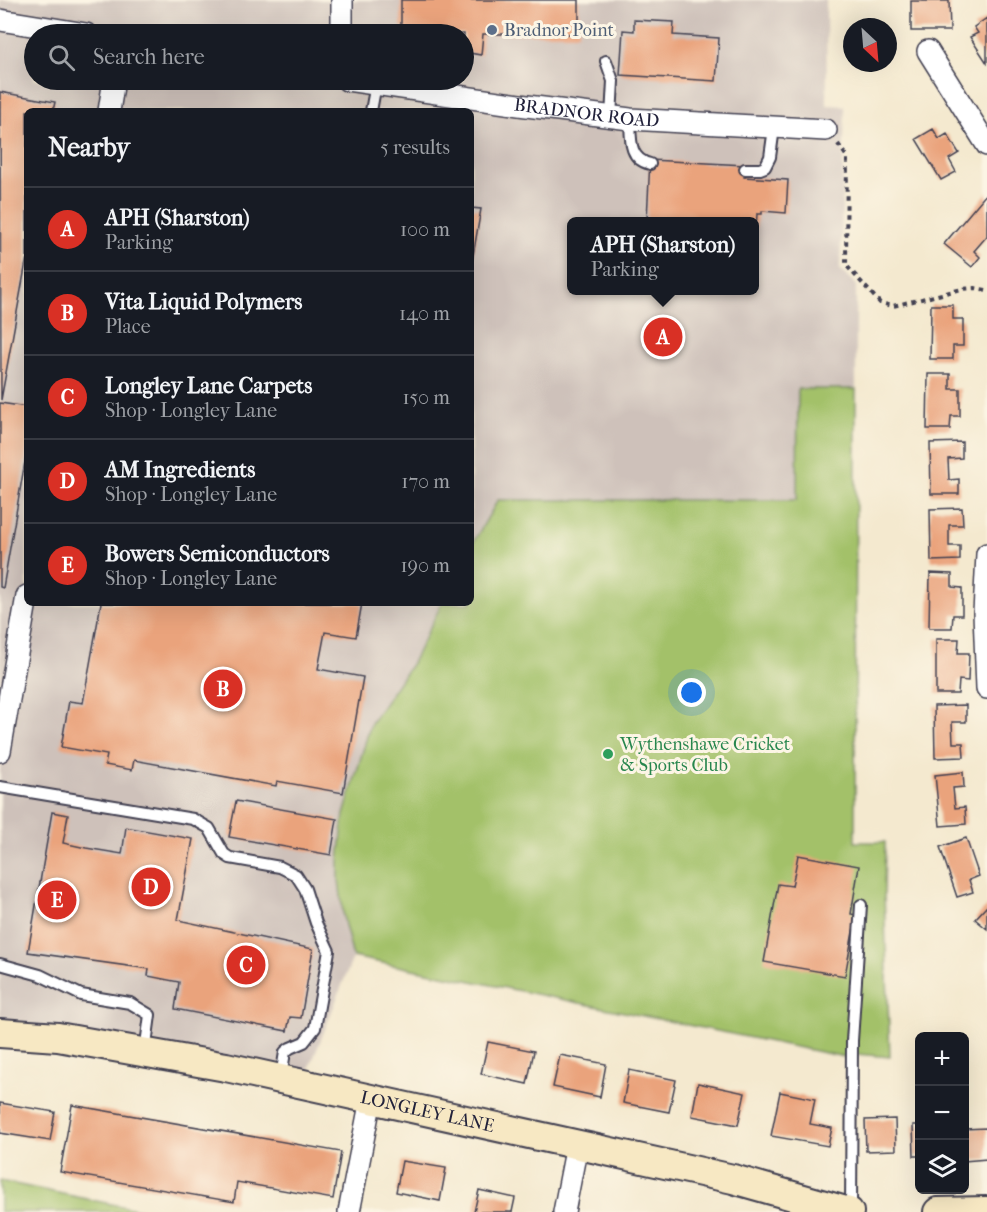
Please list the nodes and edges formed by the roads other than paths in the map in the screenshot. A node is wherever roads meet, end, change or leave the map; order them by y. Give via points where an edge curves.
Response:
1 (342, 0) edge
2 (0, 20) edge
3 (25, 24) edge
4 (342, 24) edge
5 (928, 51) dead end
6 (606, 61) dead end
7 (112, 90) edge
8 (375, 90) edge
9 (419, 90) edge
10 (109, 108) edge
11 (371, 108) edge
12 (620, 118) junction
13 (774, 128) junction
14 (826, 130) road end
15 (987, 145) edge
16 (650, 164) dead end
17 (745, 169) dead end
18 (987, 554) edge
19 (25, 606) edge
20 (987, 688) edge
21 (0, 751) edge
22 (0, 788) edge
23 (861, 905) dead end
24 (0, 964) edge
25 (0, 1033) edge
26 (145, 1052) junction
27 (280, 1079) junction
28 (371, 1099) junction
29 (577, 1145) junction
30 (987, 1211) edge
31 (348, 1212) edge
32 (564, 1212) edge
33 (850, 1212) edge
34 (938, 1212) edge

1 - 4 street
2 - 3 street
5 - 15 street
6 - 12 lane
7 - 10 street
8 - 11 lane
9 - 12 street, BRADNOR ROAD
12 - 13 street, BRADNOR ROAD
12 - 16 lane via 632,151 641,162
13 - 14 street, BRADNOR ROAD
13 - 17 lane via 765,167
18 - 20 street
19 - 21 street
22 - 27 lane via 193,819 209,828 230,858 280,867 296,875 329,951 315,1028 304,1042 285,1052
23 - 33 lane via 852,1041
24 - 26 lane via 40,975 81,995 130,1003 150,1015
25 - 26 street, LONGLEY LANE via 58,1037
26 - 27 street, LONGLEY LANE
27 - 28 street, LONGLEY LANE
28 - 29 street, LONGLEY LANE
28 - 31 street
29 - 32 street
29 - 33 street, LONGLEY LANE via 733,1179
30 - 34 street

